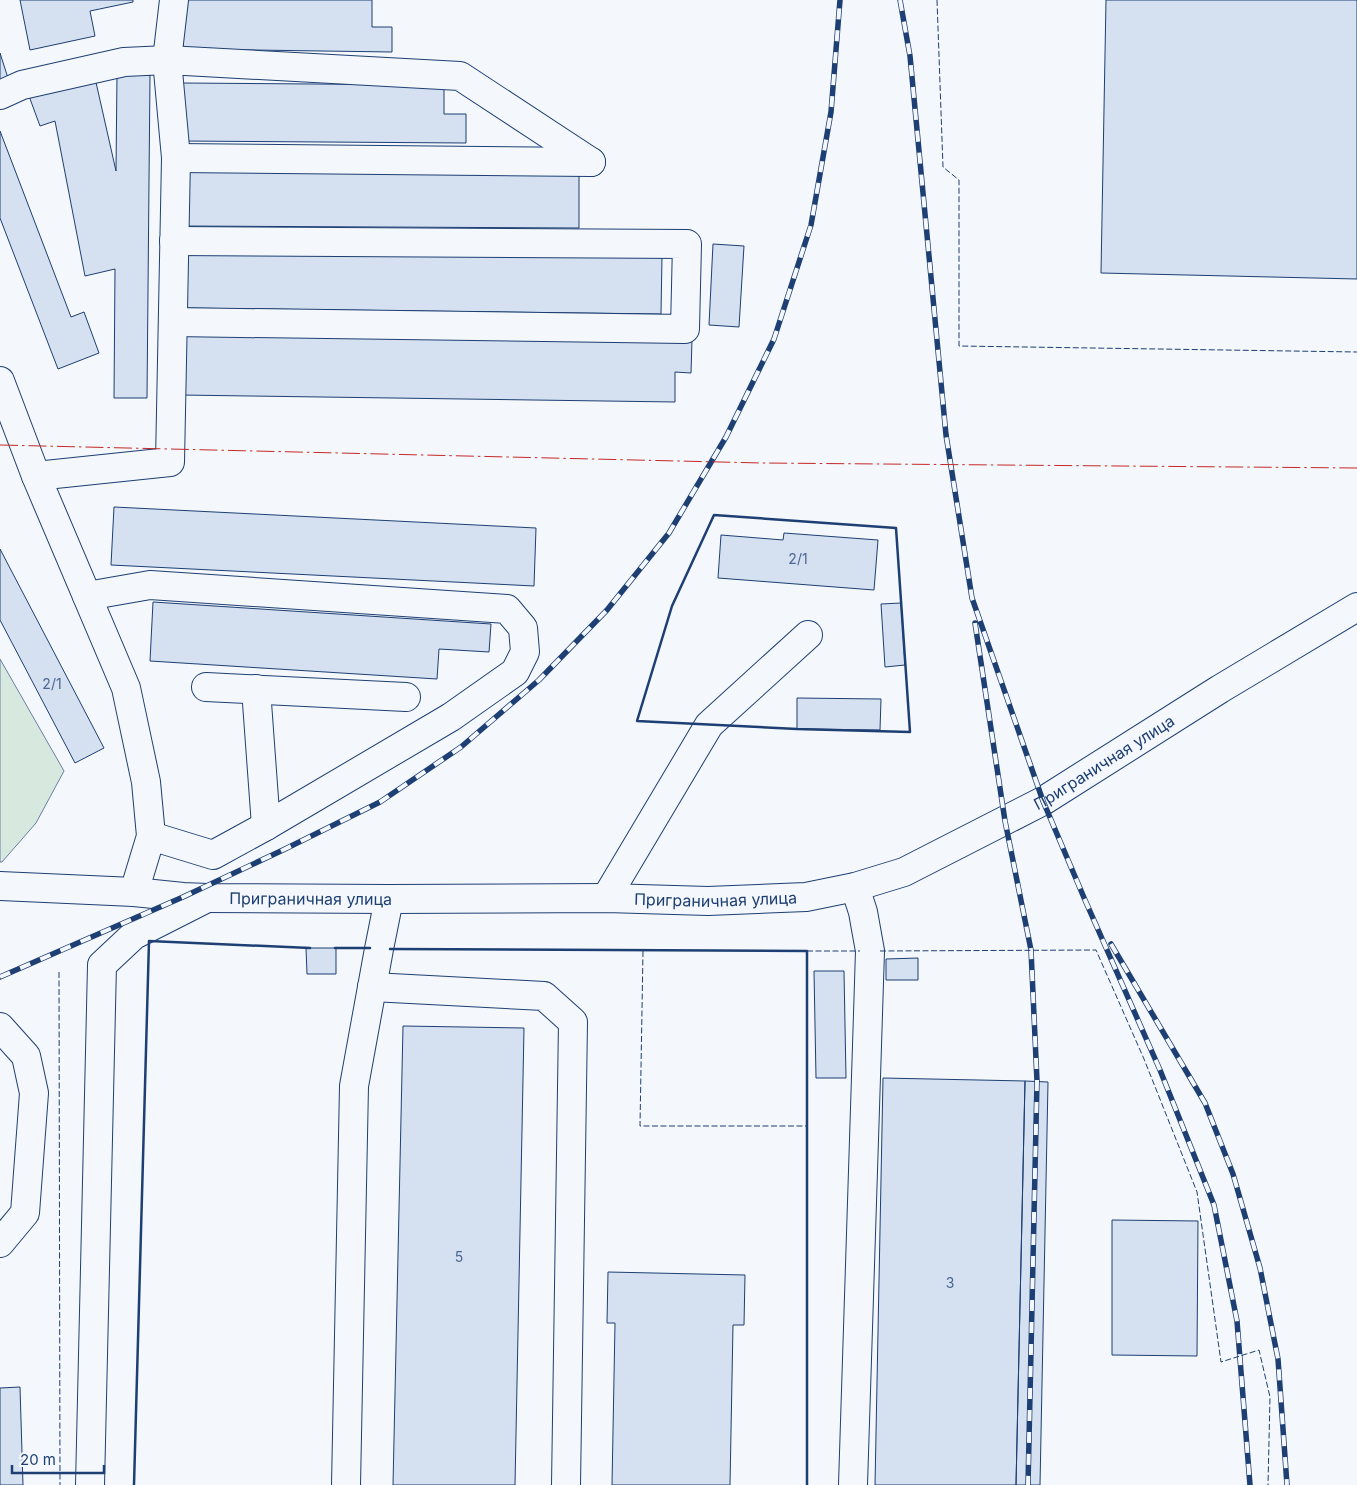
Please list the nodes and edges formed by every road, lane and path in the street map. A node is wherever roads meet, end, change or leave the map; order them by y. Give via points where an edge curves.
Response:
1 (174, 0) edge
2 (167, 60) junction
3 (0, 95) edge
4 (176, 158) junction
5 (174, 241) junction
6 (173, 322) junction
7 (0, 381) edge
8 (36, 476) junction
9 (87, 596) junction
10 (1357, 607) edge
11 (808, 635) dead end
12 (206, 687) dead end
13 (256, 689) junction
14 (406, 697) dead end
15 (266, 826) junction
16 (151, 836) junction
17 (0, 886) edge
18 (855, 886) junction
19 (134, 892) junction
20 (207, 898) junction
21 (606, 898) junction
22 (389, 900) junction
23 (372, 987) junction
24 (4, 1037) edge
25 (0, 1243) edge
26 (90, 1485) edge
27 (346, 1485) edge
28 (566, 1485) edge
29 (854, 1485) edge

1 - 2 street
2 - 3 street via 124,62 22,85
2 - 4 street
2 - 4 street via 460,76 590,162
4 - 5 street
5 - 6 street
5 - 6 street via 687,244 685,329
6 - 8 street via 170,462
7 - 8 street
8 - 9 street
9 - 15 street via 150,585 507,609 523,628 525,652 515,672 451,717
9 - 16 street via 126,688 146,782
10 - 18 street, Приграничная улица via 1043,801 904,872
11 - 21 street via 709,725
12 - 13 street
13 - 14 street
13 - 15 street
15 - 16 street via 213,855
16 - 19 street
17 - 19 street, Приграничная улица
18 - 21 street, Приграничная улица via 806,897 708,901
18 - 29 street via 870,950
19 - 20 street, Приграничная улица
20 - 22 street, Приграничная улица
20 - 26 street via 134,935 102,965
21 - 22 street, Приграничная улица
22 - 23 street
23 - 27 street via 354,1086
23 - 28 street via 544,996 573,1022
24 - 25 street via 26,1056 34,1093 24,1213

